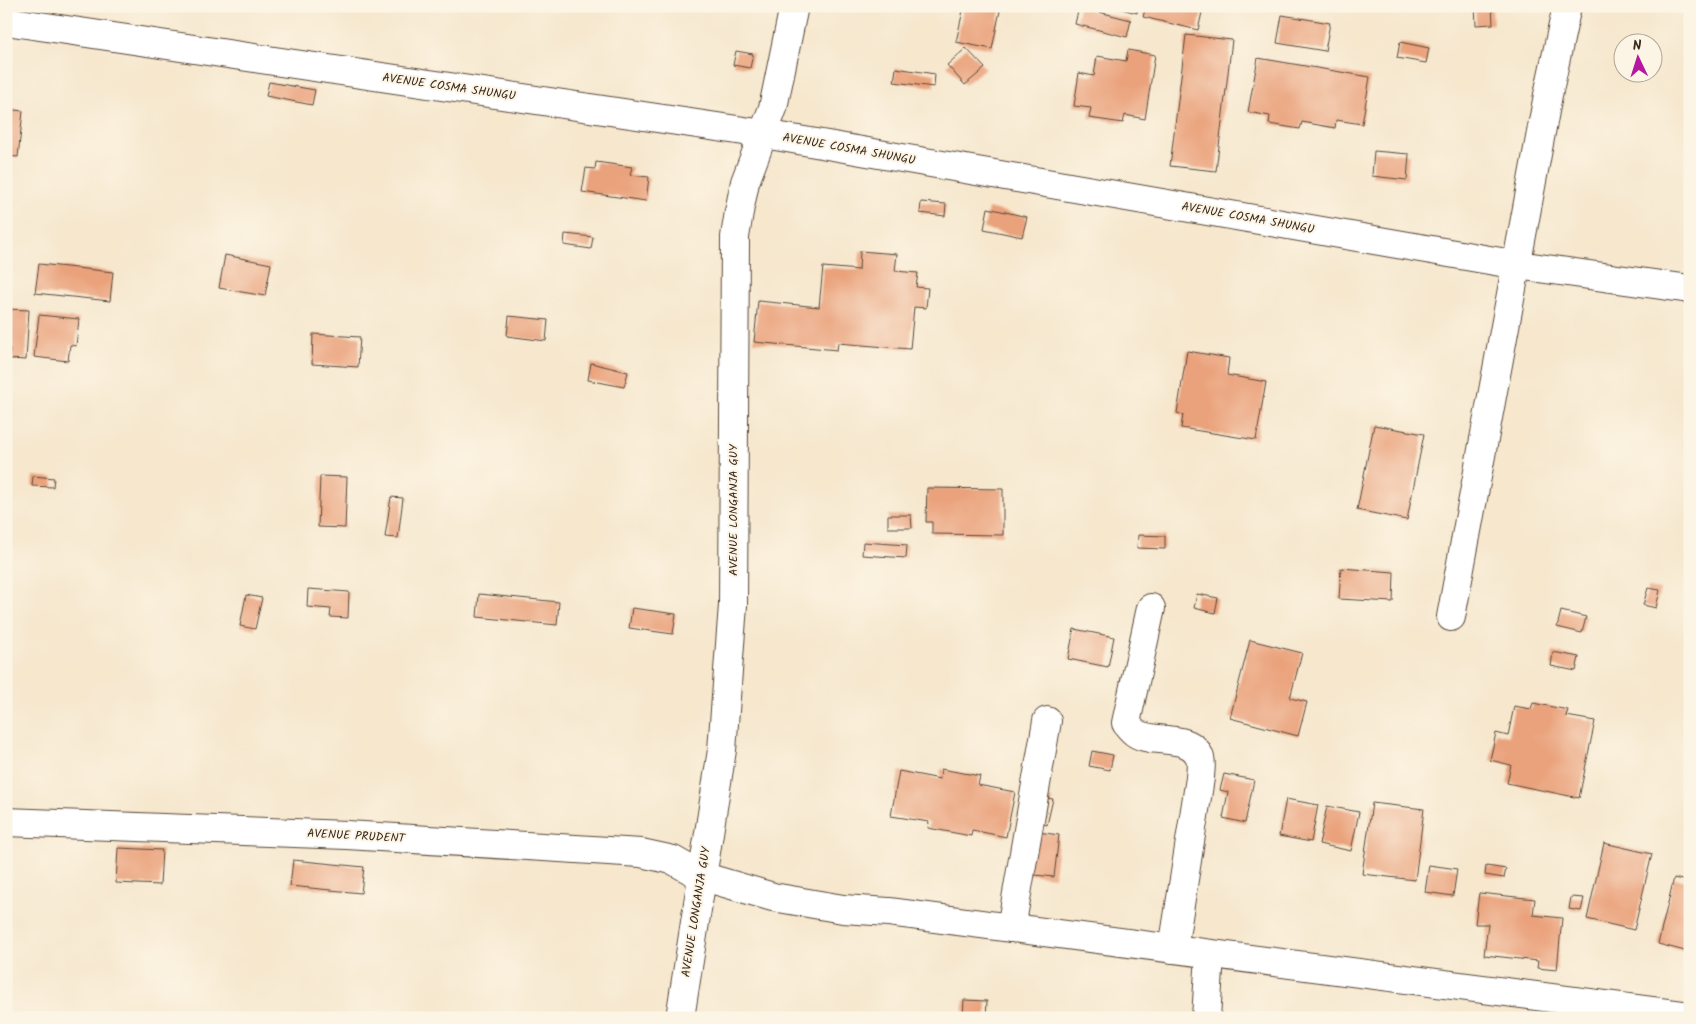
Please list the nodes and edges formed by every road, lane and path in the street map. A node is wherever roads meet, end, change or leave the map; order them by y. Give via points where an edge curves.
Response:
1 (794, 6) edge
2 (1567, 6) edge
3 (6, 21) edge
4 (764, 134) junction
5 (1518, 264) junction
6 (1690, 289) edge
7 (1151, 608) dead end
8 (1451, 617) dead end
9 (1048, 721) dead end
10 (6, 822) edge
11 (701, 876) junction
12 (1011, 928) junction
13 (1174, 949) junction
14 (1210, 954) junction
15 (1690, 1016) edge
16 (680, 1018) edge
17 (1206, 1018) edge

1 - 4 street, AVENUE LONGANJA GUY via 773,108
2 - 5 street
3 - 4 street, AVENUE COSMA SHUNGU
4 - 5 street, AVENUE COSMA SHUNGU
4 - 11 street, AVENUE LONGANJA GUY via 745,182 735,237 733,605 722,750
5 - 6 street, AVENUE COSMA SHUNGU
5 - 8 street
7 - 13 street via 1126,723 1139,735 1184,743 1194,748 1200,759 1200,778
9 - 12 street
10 - 11 street, AVENUE PRUDENT via 347,835 641,853 673,860
11 - 12 street, AVENUE PRUDENT via 773,897 807,903
11 - 16 street, AVENUE LONGANJA GUY
12 - 13 street, AVENUE PRUDENT
13 - 14 street, AVENUE PRUDENT
14 - 15 street, AVENUE PRUDENT
14 - 17 street

